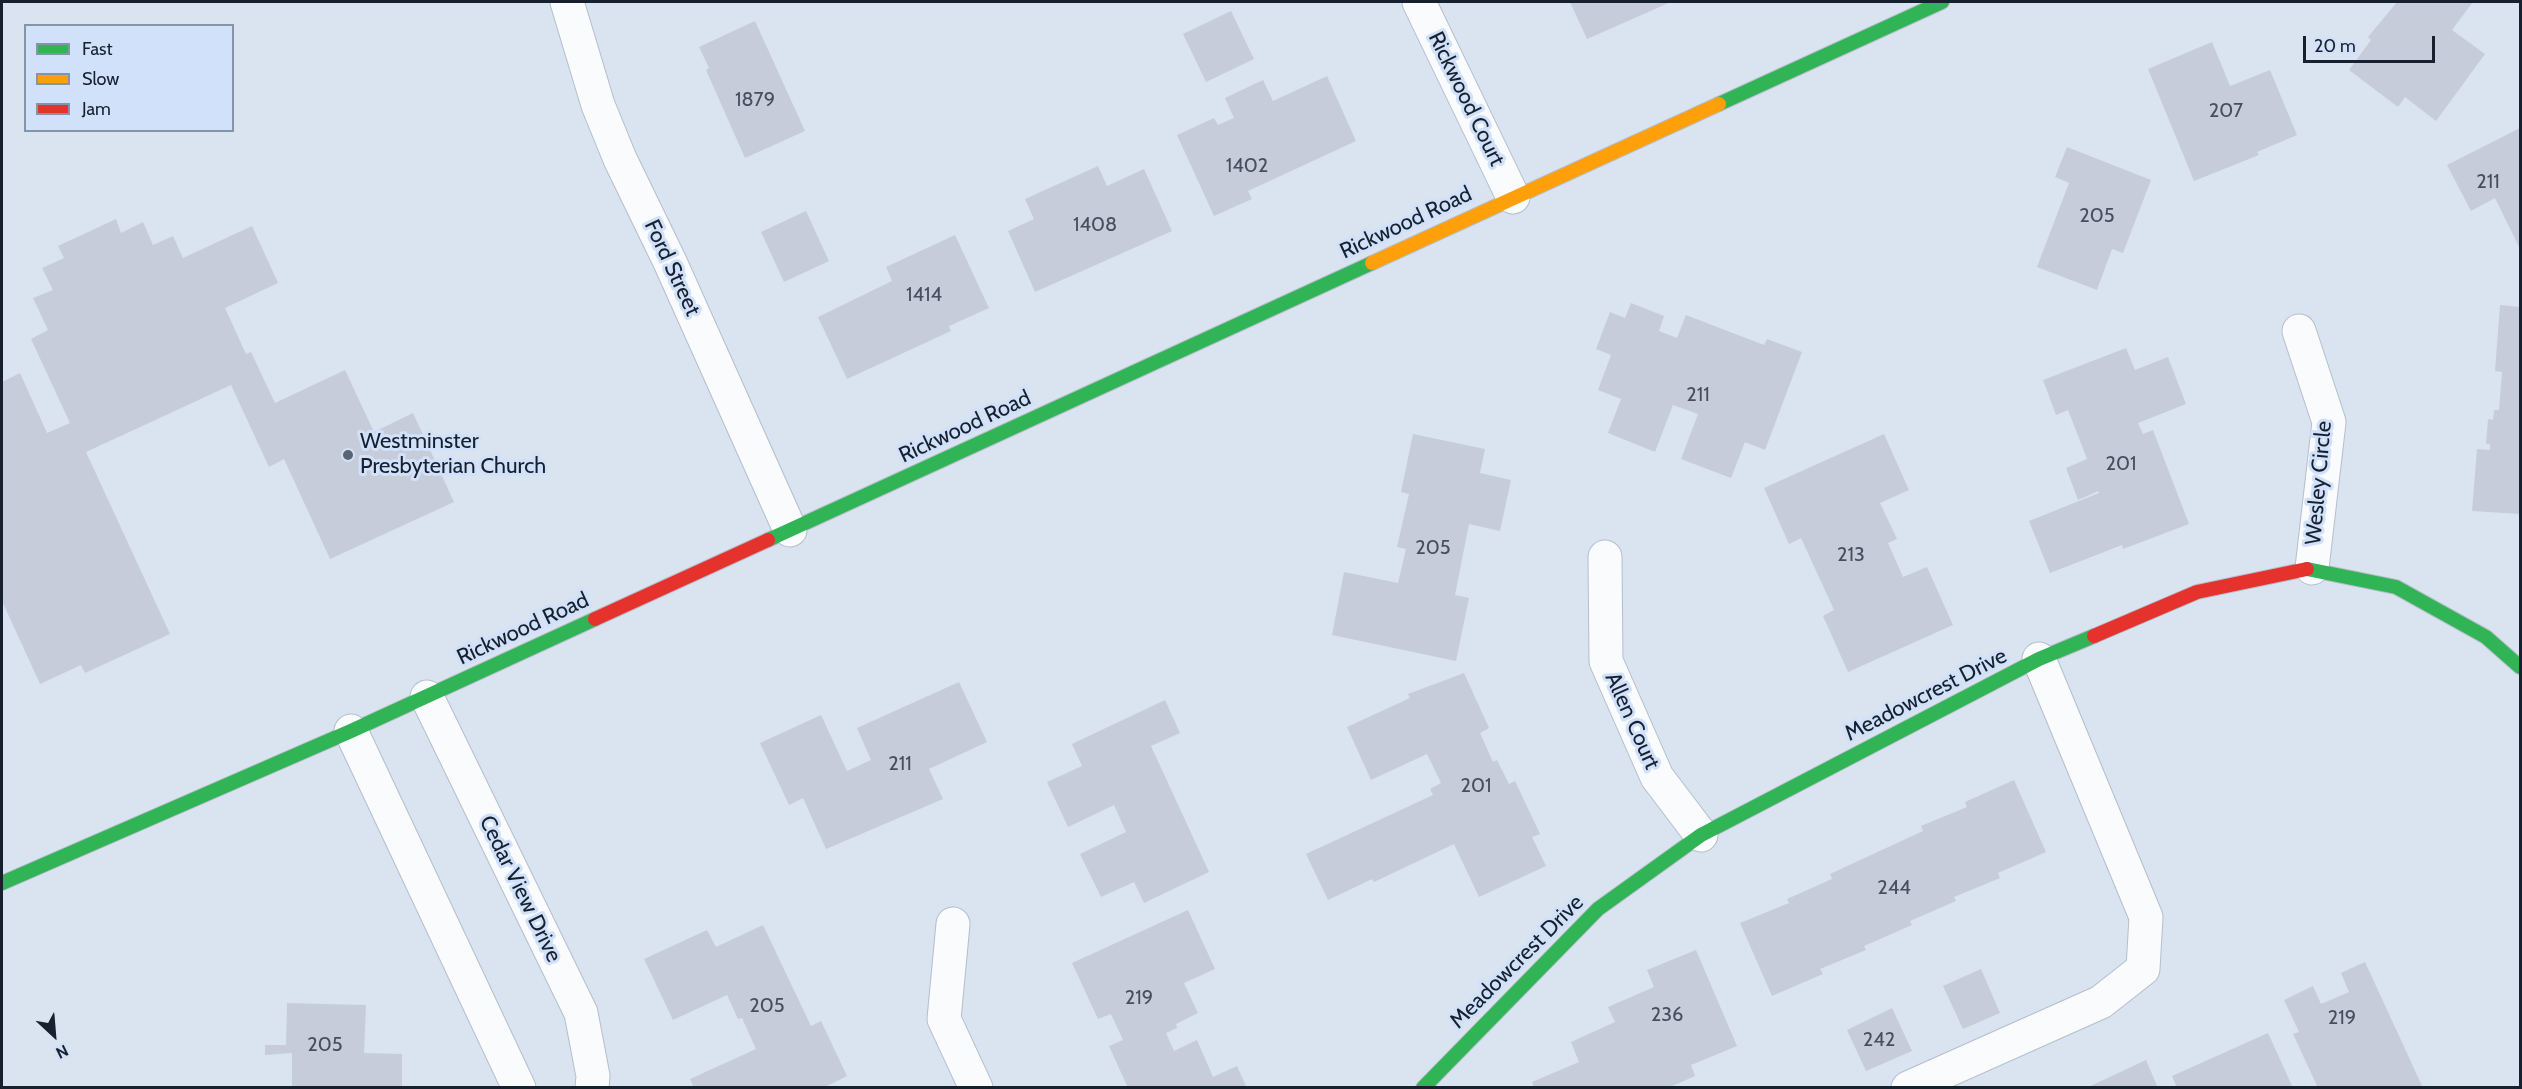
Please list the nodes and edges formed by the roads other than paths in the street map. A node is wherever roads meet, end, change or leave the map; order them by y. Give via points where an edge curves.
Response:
1 (567, 2) edge
2 (1419, 2) edge
3 (1942, 2) edge
4 (1513, 197) junction
5 (2300, 331) dead end
6 (790, 530) junction
7 (1605, 556) dead end
8 (2312, 568) junction
9 (2039, 659) junction
10 (2520, 667) edge
11 (427, 696) junction
12 (351, 731) junction
13 (1701, 835) junction
14 (2, 883) edge
15 (953, 924) dead end
16 (519, 1088) edge
17 (592, 1088) edge
18 (976, 1088) edge
19 (1423, 1088) edge
20 (1908, 1088) edge

1 - 6 street, Ford Street via 598,105 620,159
2 - 4 street, Rickwood Court
3 - 4 main road, Rickwood Road
4 - 6 main road, Rickwood Road
5 - 8 street, Wesley Circle via 2329,422
6 - 11 main road, Rickwood Road
7 - 13 street, Allen Court via 1606,661 1657,777
8 - 9 main road, Meadowcrest Drive via 2197,592
8 - 10 main road, Meadowcrest Drive via 2396,587 2486,637
9 - 13 main road, Meadowcrest Drive
9 - 20 street via 2146,917 2143,969 2101,1002
11 - 12 main road, Rickwood Road
11 - 17 street, Cedar View Drive via 581,1013
12 - 14 main road, Rickwood Road
12 - 16 street
13 - 19 main road, Meadowcrest Drive via 1598,909
15 - 18 street via 944,1019

